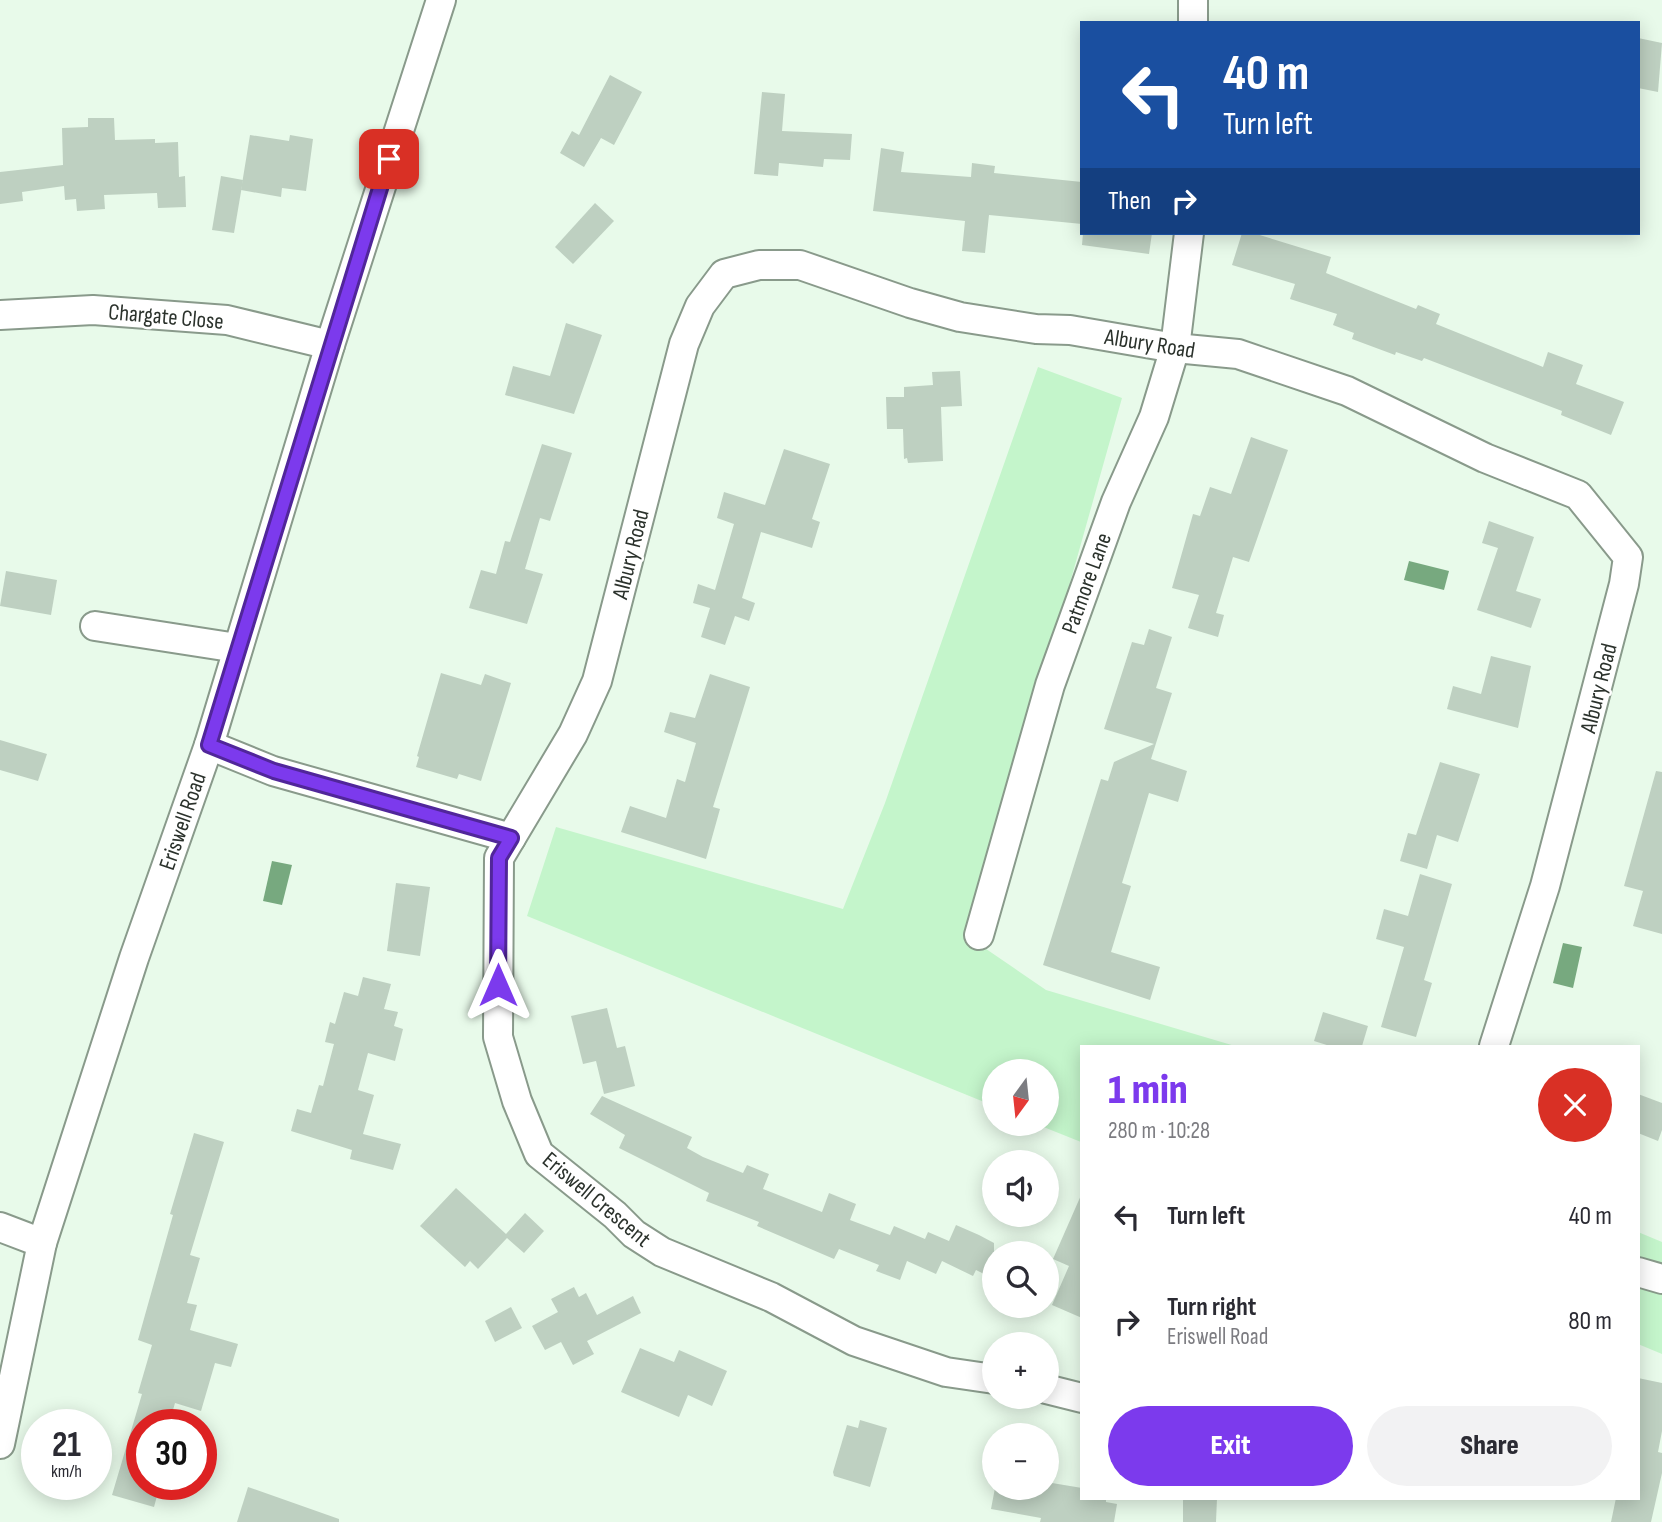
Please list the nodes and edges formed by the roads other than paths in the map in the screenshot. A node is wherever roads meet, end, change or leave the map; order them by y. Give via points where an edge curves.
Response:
1 (441, 0) edge
2 (1193, 0) edge
3 (1194, 21) edge
4 (1189, 235) edge
5 (0, 315) edge
6 (330, 345) junction
7 (1175, 348) junction
8 (95, 626) dead end
9 (237, 648) junction
10 (209, 745) junction
11 (511, 838) junction
12 (979, 935) dead end
13 (1494, 1045) edge
14 (0, 1227) edge
15 (42, 1243) junction
16 (1640, 1273) edge
17 (1662, 1279) edge
18 (982, 1377) edge
19 (1059, 1392) edge
20 (1080, 1398) edge
21 (0, 1444) edge

1 - 6 street, Eriswell Road
2 - 3 street
4 - 7 street, Patmore Lane
5 - 6 street, Chargate Close via 93,310 227,320
6 - 9 street, Eriswell Road
7 - 11 street, Albury Road via 961,317 800,265 759,265 724,274 700,306 684,344 597,681 573,734
7 - 12 street, Patmore Lane via 1154,417 1116,502 1058,662
7 - 13 street, Albury Road via 1238,354 1290,370 1578,495 1628,557 1581,756
8 - 9 street
9 - 10 street, Eriswell Road
10 - 11 street via 274,771
10 - 15 street, Eriswell Road
11 - 18 street, Eriswell Crescent via 499,858 498,1037 539,1154 662,1252 771,1297 854,1341 946,1372
14 - 15 street
15 - 21 street, Eriswell Road
16 - 17 street
19 - 20 street

